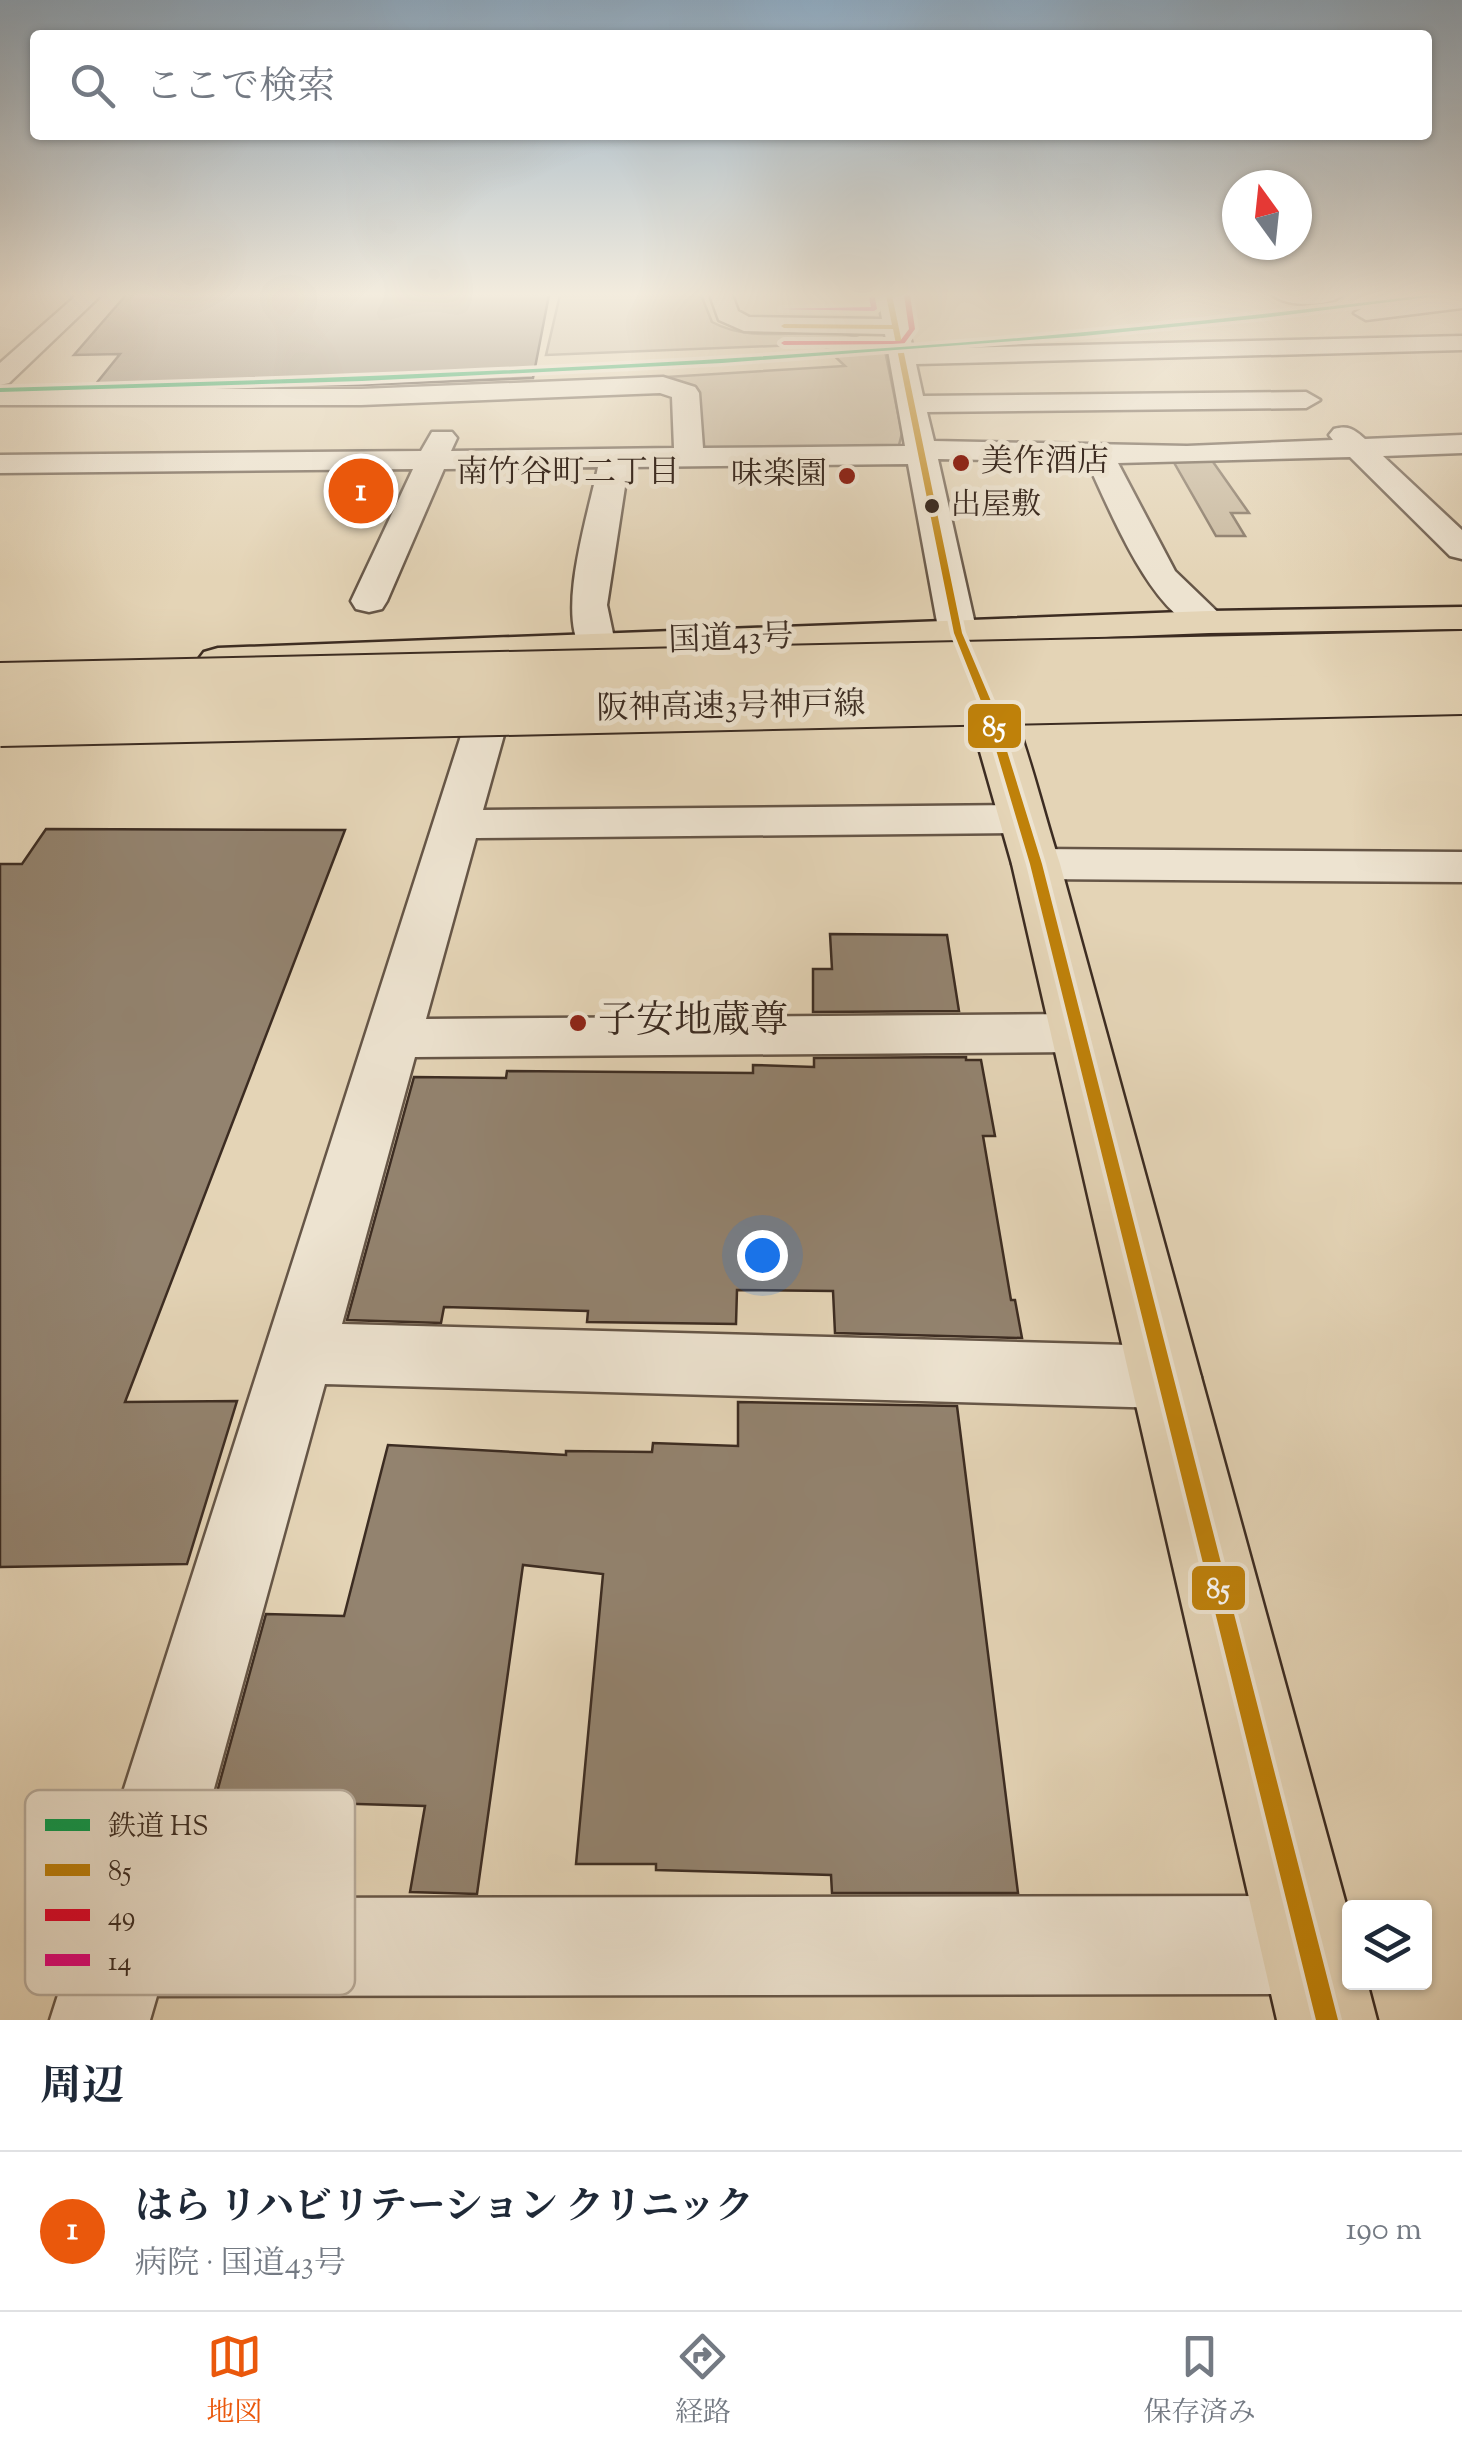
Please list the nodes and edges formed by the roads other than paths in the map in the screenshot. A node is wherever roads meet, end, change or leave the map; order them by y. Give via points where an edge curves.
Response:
1 (40, 389) edge
2 (556, 389) edge
3 (675, 389) edge
4 (910, 389) edge
5 (1132, 389) edge
6 (1294, 389) edge
7 (1306, 400) junction
8 (1140, 403) junction
9 (913, 404) junction
10 (1462, 444) edge
11 (1358, 448) junction
12 (436, 450) junction
13 (921, 452) junction
14 (1098, 453) junction
15 (1188, 455) junction
16 (689, 459) junction
17 (614, 461) junction
18 (0, 464) edge
19 (1462, 549) edge
20 (369, 600) dead end
21 (1462, 618) edge
22 (1209, 622) junction
23 (958, 633) junction
24 (596, 643) junction
25 (1462, 652) edge
26 (0, 669) edge
27 (0, 684) edge
28 (1462, 695) edge
29 (988, 706) junction
30 (488, 717) junction
31 (0, 726) edge
32 (458, 824) junction
33 (1029, 842) junction
34 (1462, 868) edge
35 (1078, 1033) junction
36 (394, 1038) junction
37 (300, 1353) junction
38 (1165, 1377) junction
39 (169, 1790) edge
40 (1318, 1983) edge
41 (355, 1984) edge

1 - 2 street via 91,400
3 - 16 street via 685,393
4 - 9 street
5 - 8 street
6 - 7 street
7 - 8 street
7 - 11 street
8 - 9 street
8 - 15 street
9 - 13 street
10 - 11 street
11 - 15 street
11 - 19 street
12 - 17 street
12 - 18 street
12 - 20 street
13 - 14 street
13 - 16 street
13 - 23 street
14 - 15 street
14 - 22 street via 1160,576
16 - 17 street
17 - 24 street via 589,604
21 - 22 main road, 国道43号
22 - 23 main road, 国道43号
23 - 24 main road, 国道43号
23 - 29 main road
24 - 26 main road, 国道43号
25 - 27 main road, 阪神高速3号神戸線, bridge
28 - 29 main road, 国道43号
28 - 31 main road, 阪神高速3号神戸線, bridge
29 - 30 main road, 国道43号
29 - 33 main road
30 - 31 main road, 国道43号
30 - 32 street
32 - 33 street
32 - 36 street
33 - 34 street
33 - 35 main road
35 - 36 street
35 - 38 main road
36 - 37 street
37 - 38 street
37 - 39 street
38 - 40 main road
40 - 41 street

